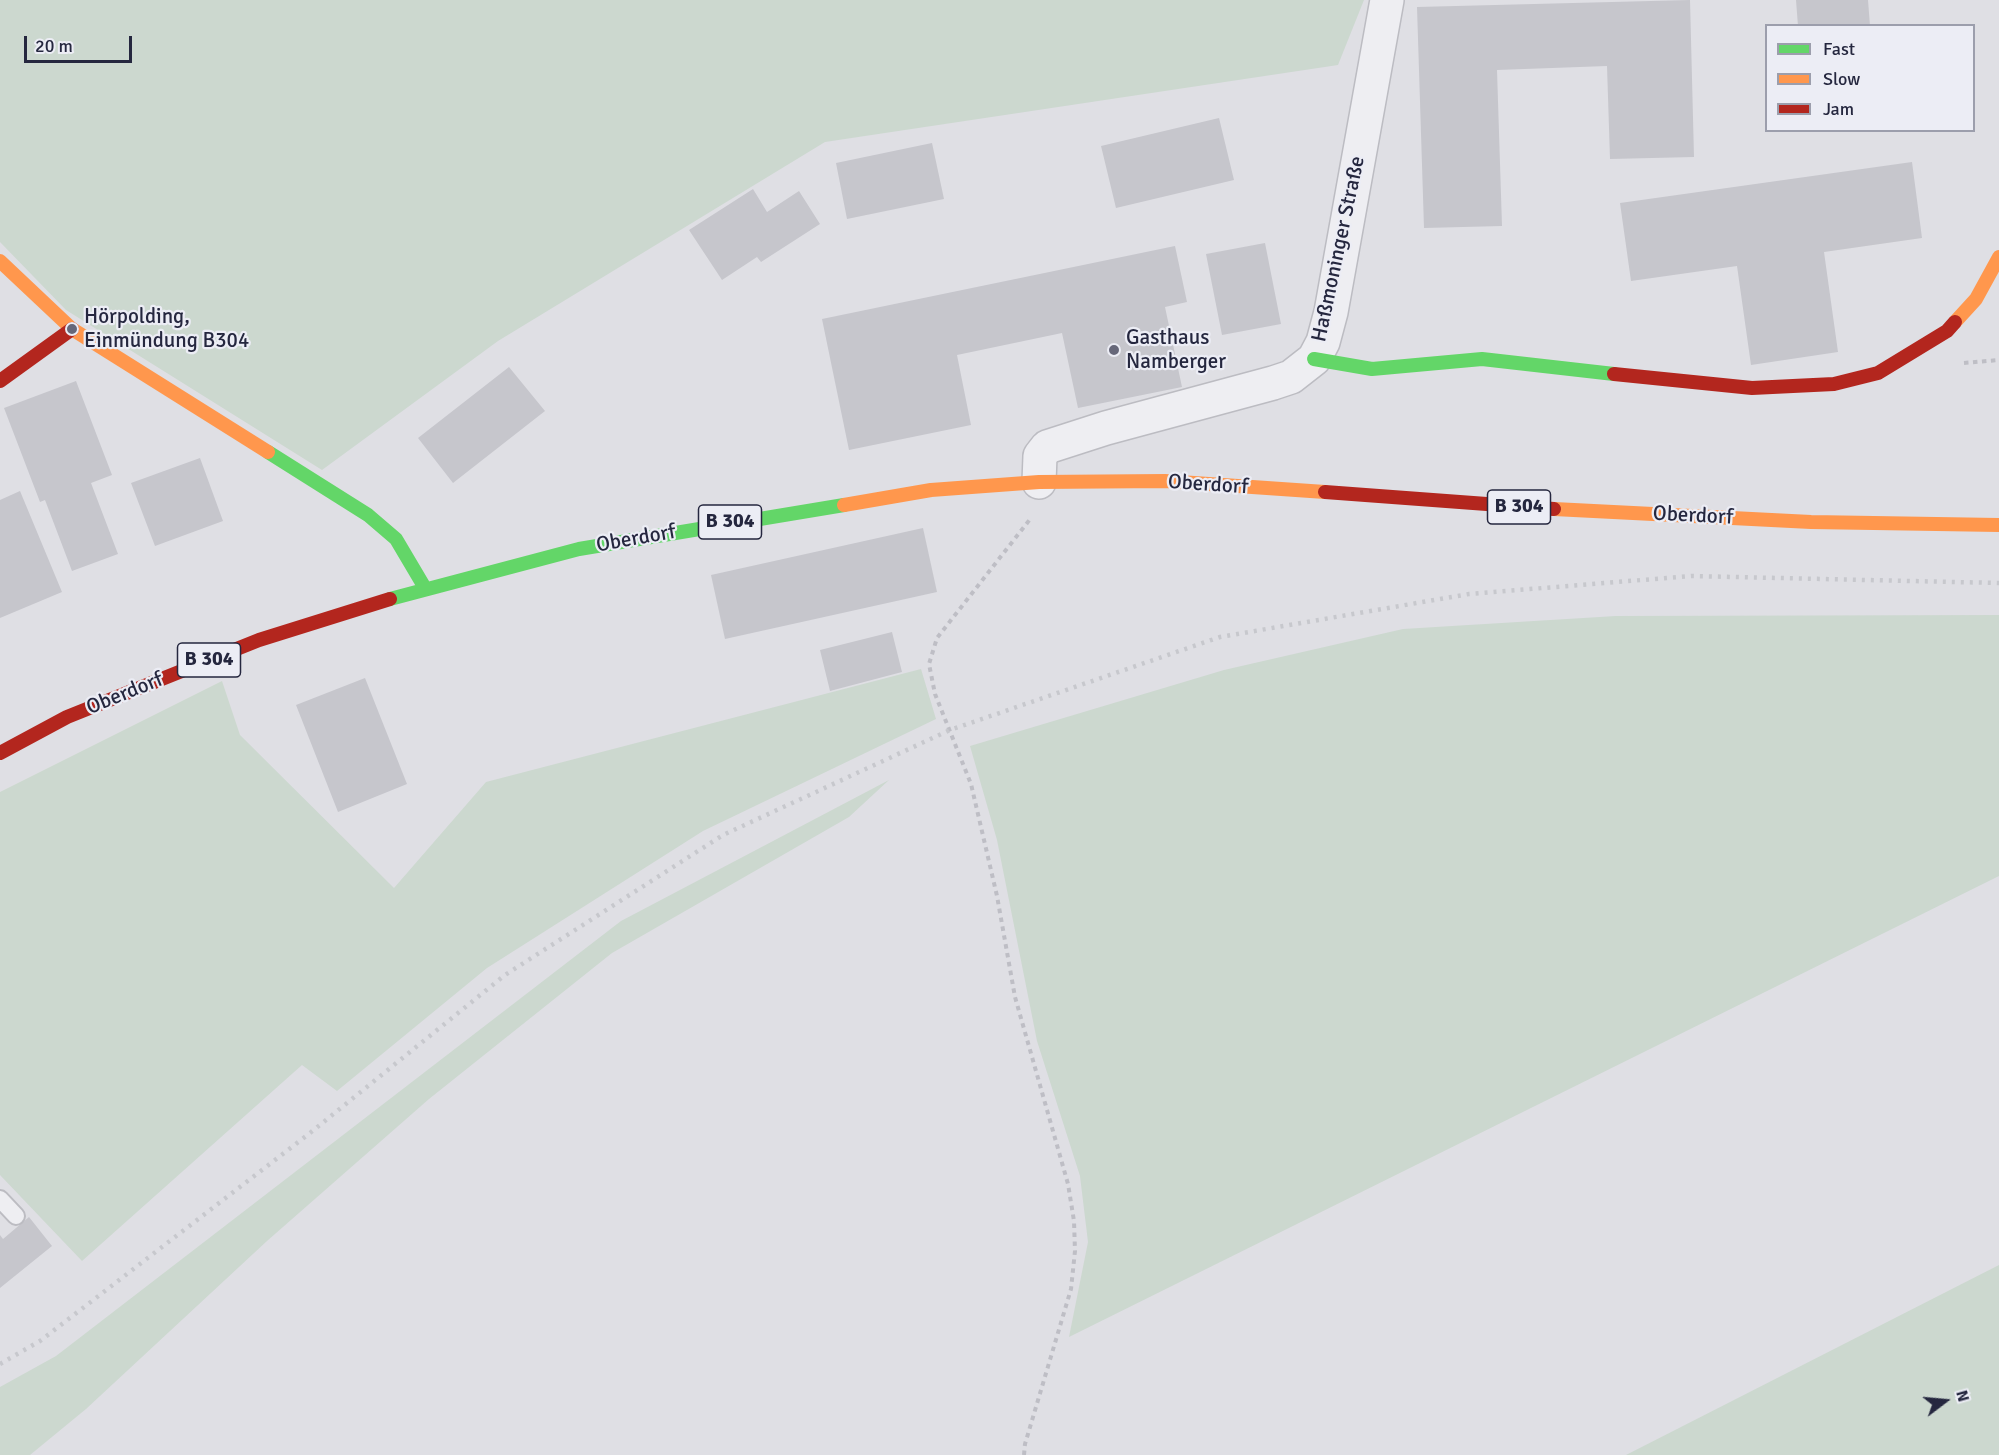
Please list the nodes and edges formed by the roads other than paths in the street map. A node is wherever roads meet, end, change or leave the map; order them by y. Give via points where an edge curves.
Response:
1 (1387, 0) edge
2 (1999, 257) edge
3 (0, 261) edge
4 (72, 329) junction
5 (1314, 359) junction
6 (0, 381) edge
7 (1039, 482) junction
8 (1999, 525) edge
9 (425, 588) junction
10 (0, 753) edge
11 (0, 1199) edge
12 (16, 1216) dead end

1 - 5 street, Haßmoninger Straße via 1330,312 1323,342
2 - 5 main road via 1977,299 1947,332 1878,373 1834,384 1752,388 1482,359 1372,369
3 - 4 main road
4 - 6 main road
4 - 9 main road via 368,515 396,539
5 - 7 street, Haßmoninger Straße via 1282,380 1047,447 1040,456
7 - 8 main road, Oberdorf / B 304 via 1164,481 1572,510 1811,522
7 - 9 main road, Oberdorf / B 304 via 931,490 757,517 579,549
9 - 10 main road, Oberdorf / B 304 via 259,640 67,717
11 - 12 lane

